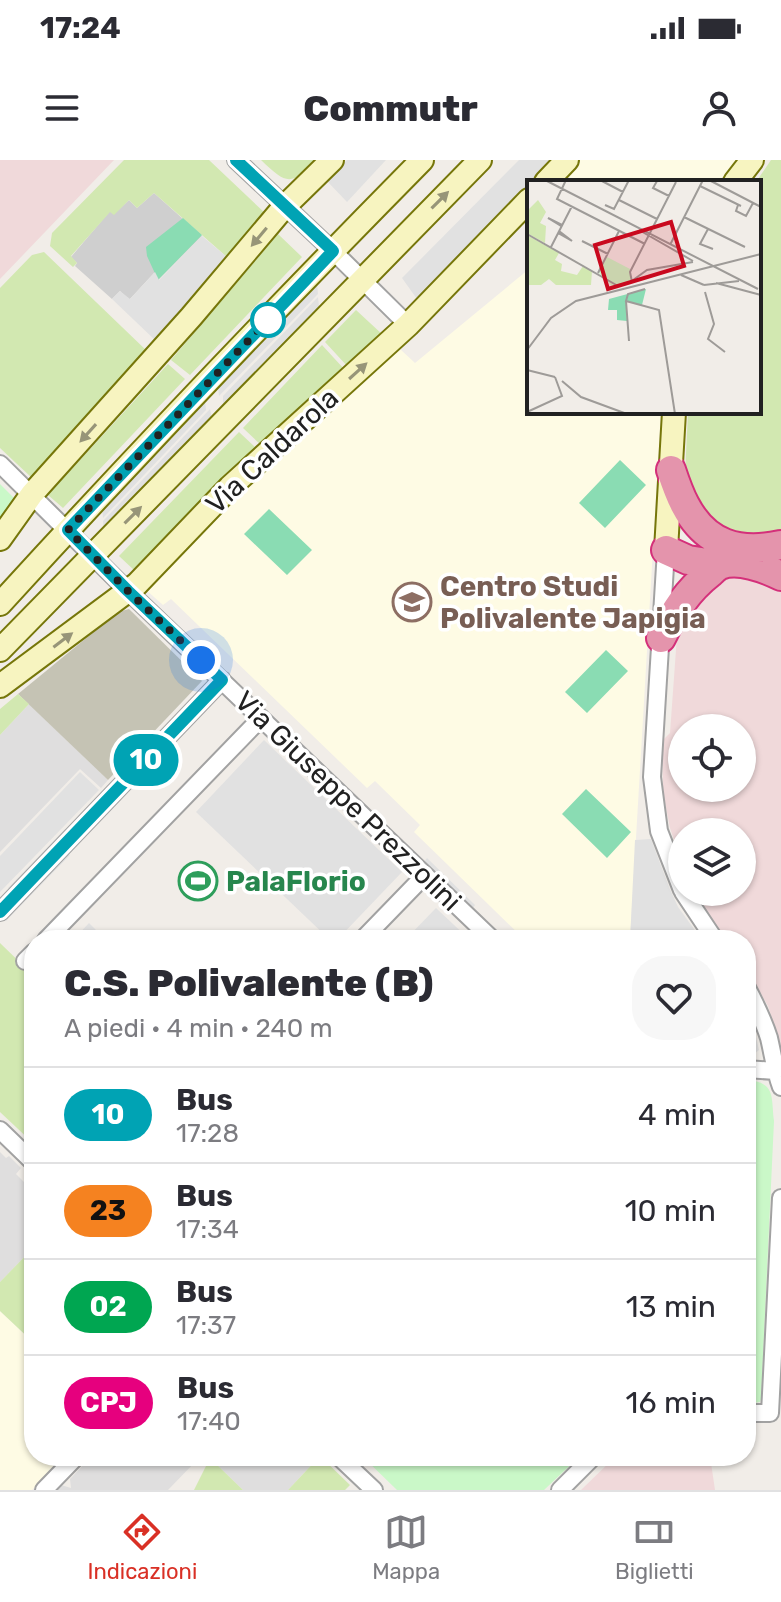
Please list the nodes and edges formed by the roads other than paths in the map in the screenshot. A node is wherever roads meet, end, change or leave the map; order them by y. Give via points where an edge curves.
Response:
1 (236, 160) edge
2 (332, 160) edge
3 (422, 160) edge
4 (480, 160) edge
5 (567, 160) edge
6 (752, 160) edge
7 (548, 180) edge
8 (737, 180) edge
9 (527, 202) edge
10 (284, 207) junction
11 (333, 251) junction
12 (362, 282) junction
13 (408, 325) junction
14 (674, 414) edge
15 (0, 464) edge
16 (671, 470) junction
17 (32, 494) junction
18 (68, 530) junction
19 (0, 539) edge
20 (781, 545) edge
21 (666, 550) junction
22 (718, 552) junction
23 (94, 556) junction
24 (781, 576) edge
25 (128, 591) junction
26 (0, 604) edge
27 (661, 638) junction
28 (0, 650) edge
29 (222, 680) junction
30 (0, 686) edge
31 (261, 718) junction
32 (668, 854) edge
33 (425, 875) junction
34 (693, 906) edge
35 (0, 912) edge
36 (56, 930) edge
37 (372, 930) edge
38 (483, 930) edge
39 (708, 930) edge
40 (756, 1004) edge
41 (756, 1070) edge
42 (775, 1071) junction
43 (781, 1087) edge
44 (0, 1130) edge
45 (24, 1153) edge
46 (781, 1198) edge
47 (756, 1413) edge
48 (67, 1466) edge
49 (349, 1466) edge
50 (584, 1466) edge
51 (44, 1490) edge
52 (374, 1490) edge
53 (560, 1490) edge

1 - 10 street
2 - 10 street
3 - 11 street
12 -> 4 street, Via Caldarola
5 - 7 street
6 - 8 street
9 - 13 street, Via Caldarola
10 - 11 street
10 -> 17 street
11 - 12 street
11 - 18 street
12 - 13 street
23 -> 12 street, Via Caldarola
25 -> 13 street, Via Caldarola via 230,487
14 - 16 street
15 - 17 street, Via Giuseppe Prezzolini
16 - 21 street
16 - 22 highway via 685,505
17 - 18 street, Via Giuseppe Prezzolini
17 - 19 street
18 - 23 street, Via Giuseppe Prezzolini
18 - 26 street
20 - 22 highway via 758,550 729,545
21 - 22 highway via 687,539
21 - 27 street
22 - 24 highway
22 - 27 highway via 676,608
23 - 25 street, Via Giuseppe Prezzolini
23 - 28 street, Via Caldarola
25 - 29 street, Via Giuseppe Prezzolini
30 -> 25 street, Via Caldarola
27 - 32 street via 652,777 659,831
29 - 31 street, Via Giuseppe Prezzolini
29 - 35 street
31 - 33 street, Via Giuseppe Prezzolini
31 - 36 street
33 - 37 street
33 - 38 street, Via Giuseppe Prezzolini
34 - 39 street
40 - 42 street
41 - 42 street
42 - 43 street
44 - 45 street
46 - 47 street via 770,1413
48 - 51 street
49 - 52 street
50 - 53 street

